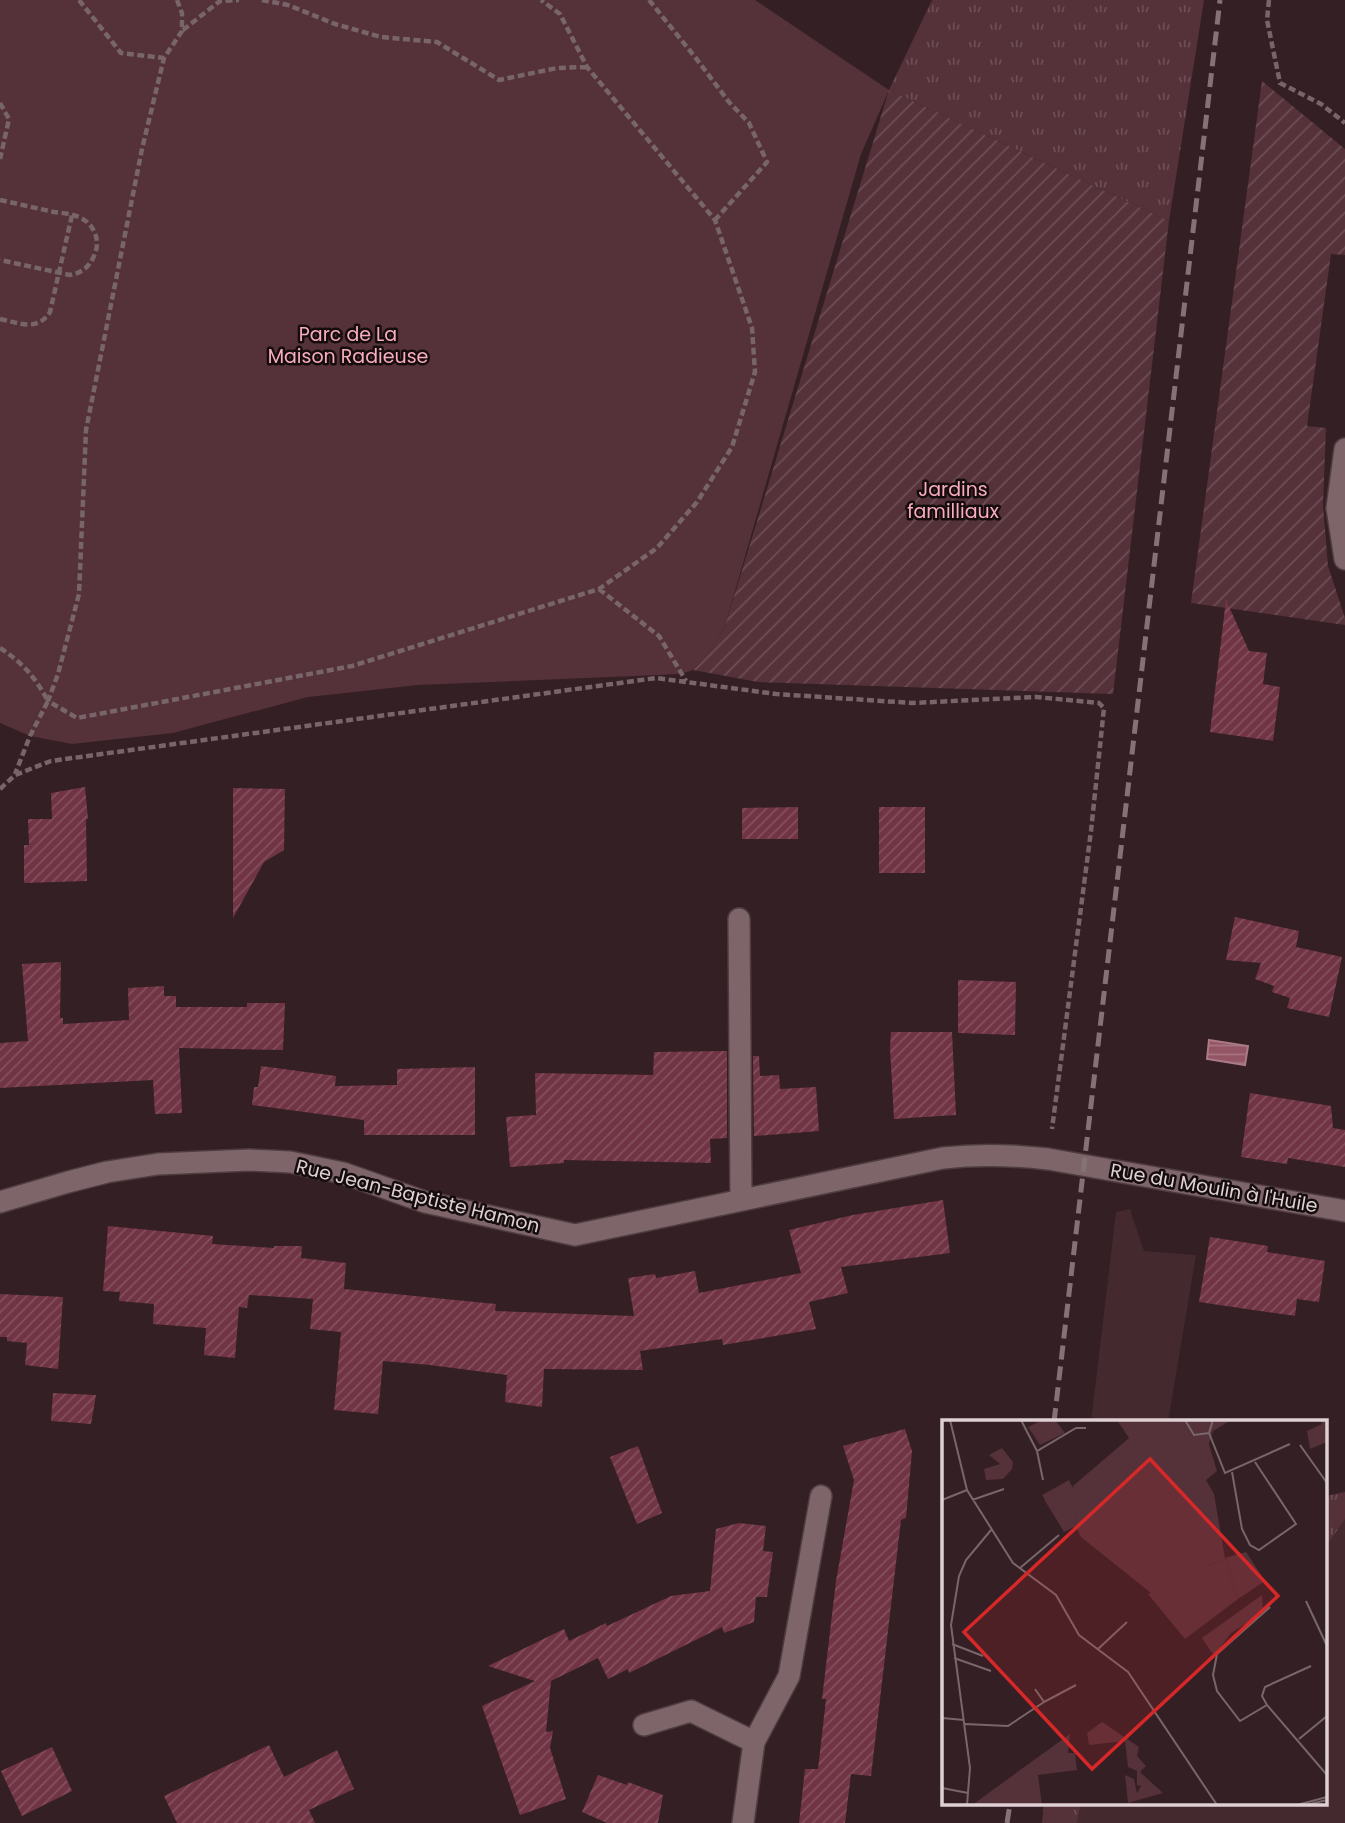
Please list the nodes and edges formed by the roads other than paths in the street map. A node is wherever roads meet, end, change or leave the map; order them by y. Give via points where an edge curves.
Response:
1 (1345, 449) edge
2 (1345, 559) edge
3 (740, 919) dead end
4 (1083, 1165) joint
5 (741, 1200) junction
6 (0, 1202) edge
7 (1345, 1211) edge
8 (821, 1496) dead end
9 (644, 1725) dead end
10 (754, 1742) junction
11 (743, 1823) edge

1 - 2 street via 1337,508
3 - 5 street
4 - 5 street, Rue Jean-Baptiste Hamon via 1011,1155 943,1157
4 - 7 street, Rue du Moulin à l'Huile
5 - 6 street, Rue Jean-Baptiste Hamon via 575,1235 425,1202 343,1174 290,1162 249,1160 158,1164 107,1172
8 - 10 street via 789,1676
9 - 10 street via 691,1711
10 - 11 street

